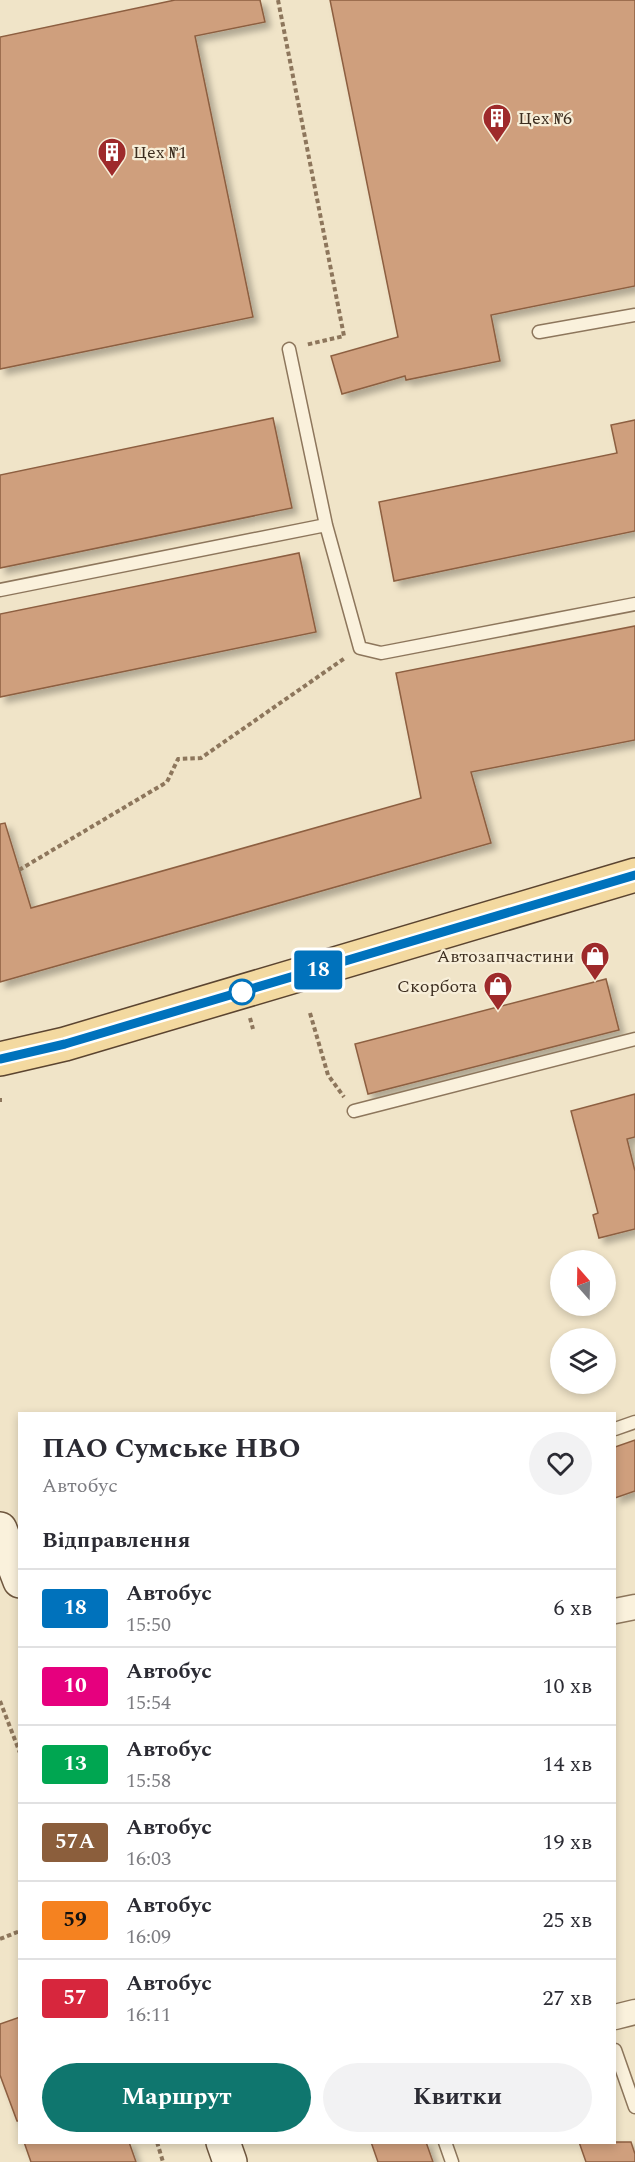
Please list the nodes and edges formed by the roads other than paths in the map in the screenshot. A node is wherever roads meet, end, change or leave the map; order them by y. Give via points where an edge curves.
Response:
1 (635, 315) edge
2 (539, 332) dead end
3 (289, 349) road end
4 (326, 525) junction
5 (0, 590) edge
6 (635, 604) edge
7 (635, 875) edge
8 (635, 1039) edge
9 (0, 1059) edge
10 (354, 1111) road end
11 (635, 1422) edge
12 (616, 1429) edge
13 (0, 1529) edge
14 (18, 1576) edge
15 (635, 1608) edge
16 (616, 1611) edge
17 (635, 2012) edge
18 (616, 2016) edge
19 (616, 2053) edge
20 (635, 2107) edge
21 (224, 2144) edge
22 (446, 2144) edge
23 (230, 2162) edge
24 (452, 2162) edge

1 - 2 lane
3 - 4 lane
4 - 5 lane
4 - 6 lane via 360,648 381,653
7 - 9 main road via 65,1044
8 - 10 lane
11 - 12 lane
13 - 14 main road
15 - 16 street
17 - 18 street
19 - 20 lane
21 - 23 main road
22 - 24 lane

